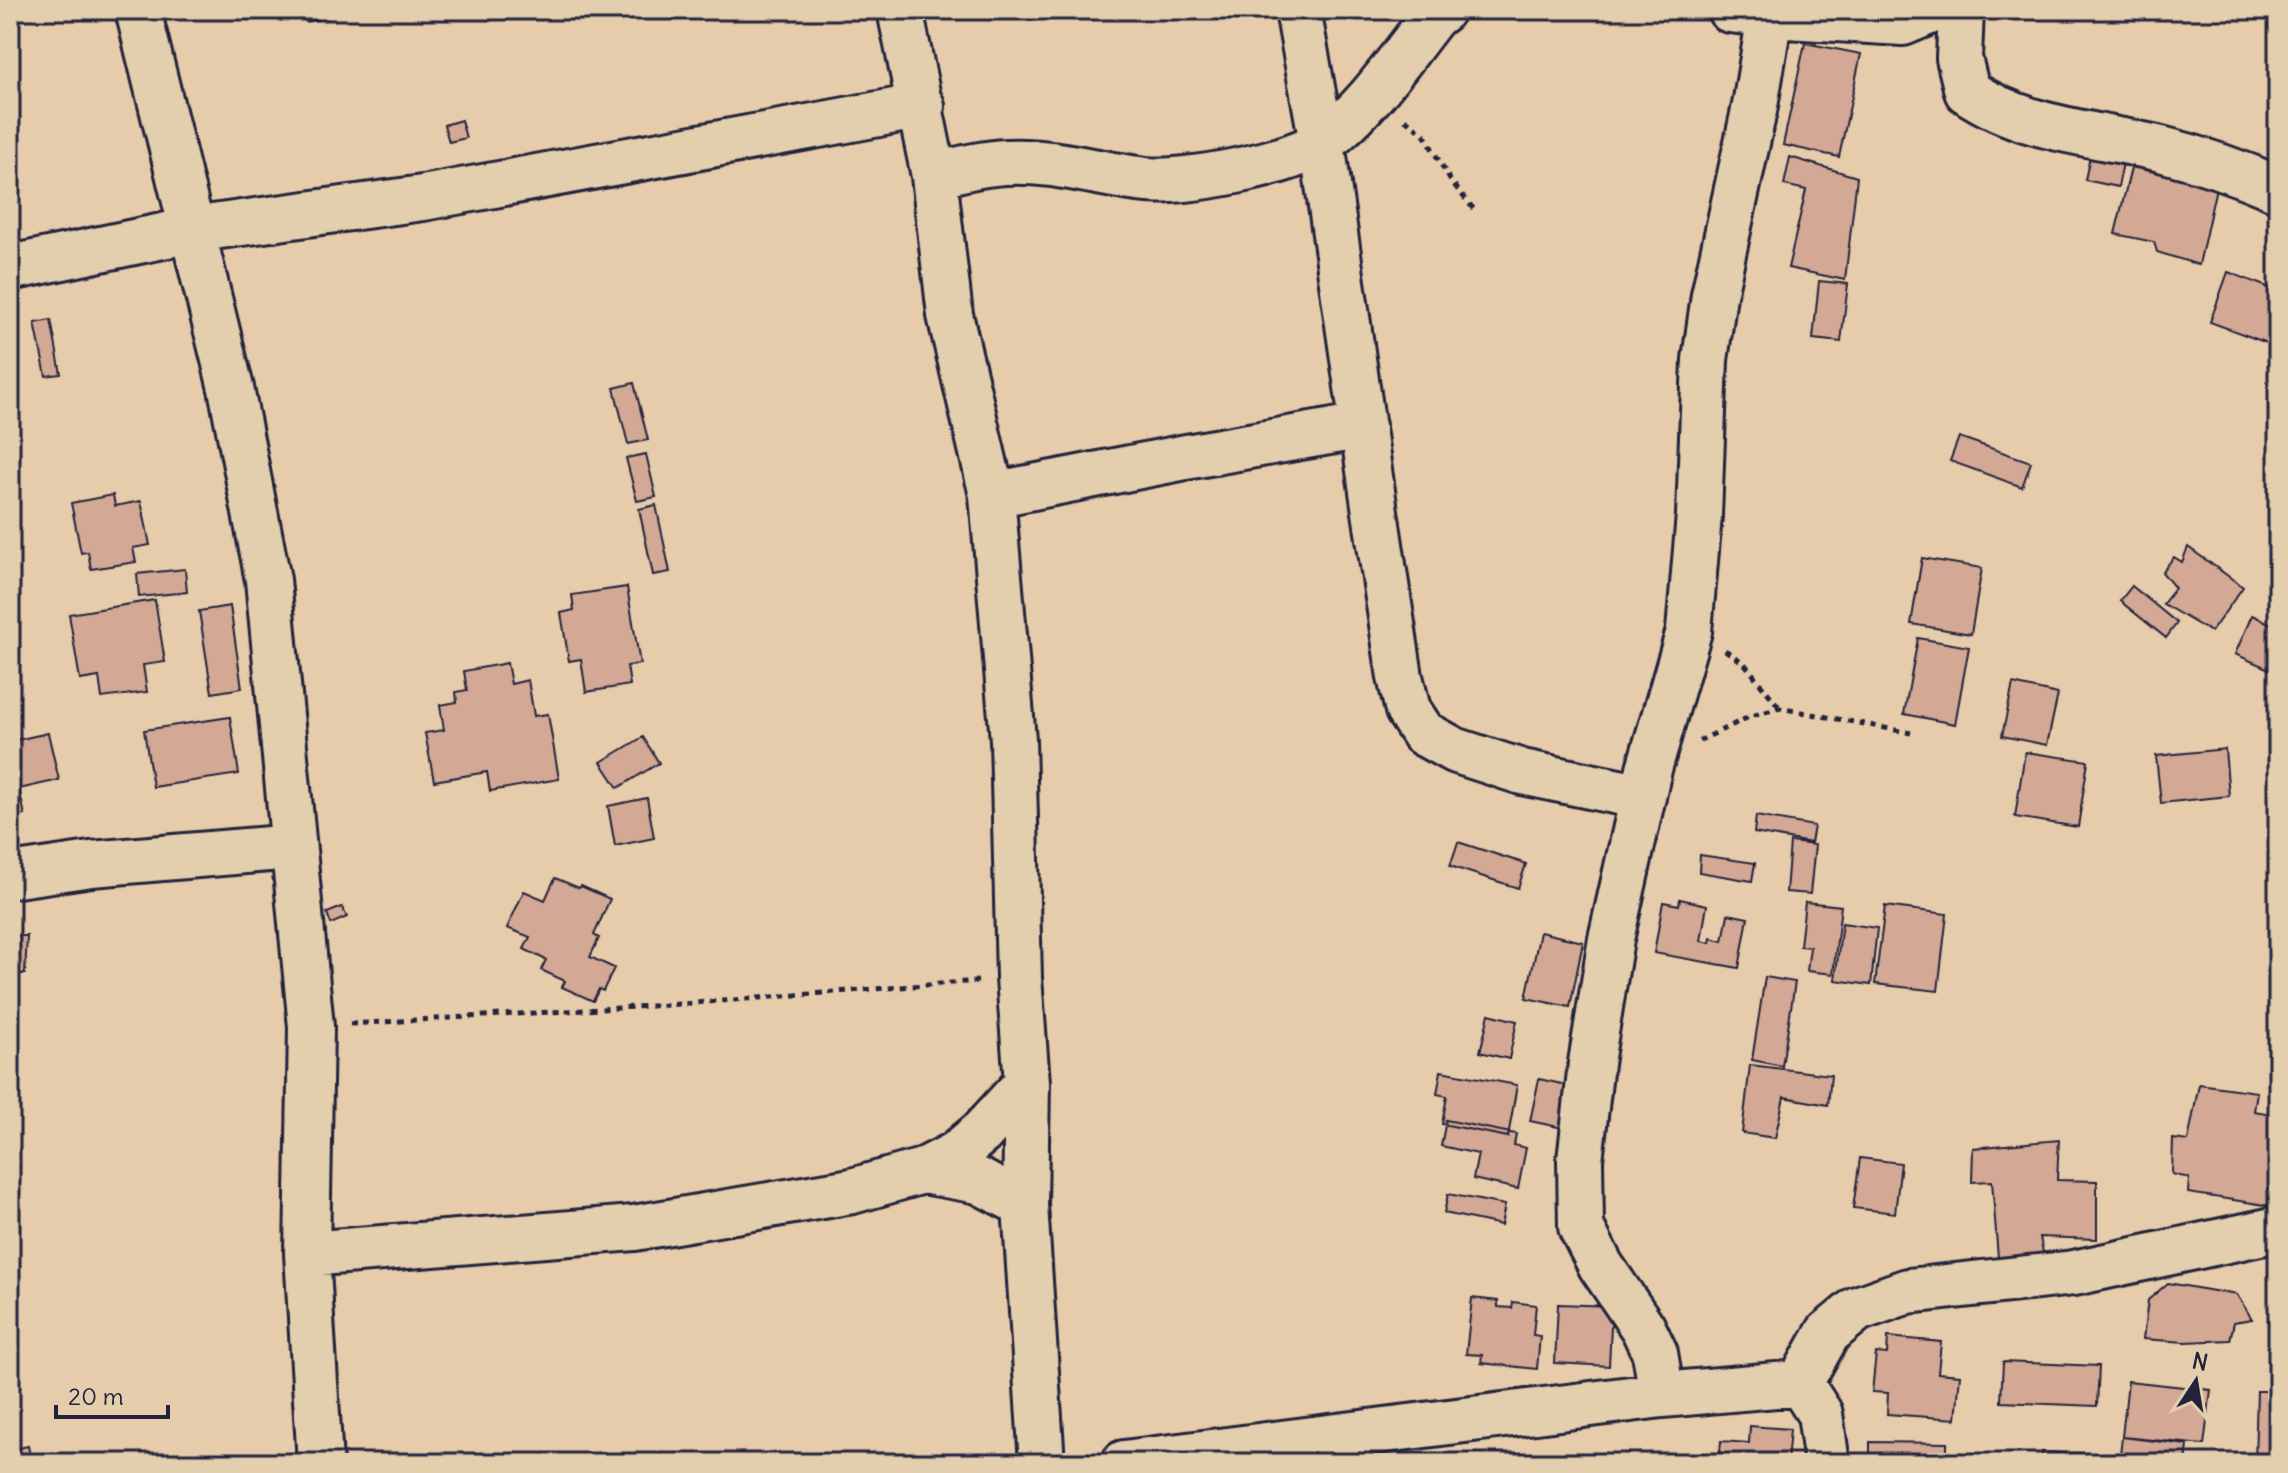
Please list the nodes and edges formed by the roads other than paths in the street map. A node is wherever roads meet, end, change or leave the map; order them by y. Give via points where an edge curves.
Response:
1 (138, 10) edge
2 (900, 10) edge
3 (1298, 10) edge
4 (1442, 10) edge
5 (1934, 10) edge
6 (1961, 10) edge
7 (1750, 12) edge
8 (922, 106) junction
9 (1322, 143) junction
10 (934, 176) junction
11 (2278, 189) edge
12 (191, 230) junction
13 (10, 268) edge
14 (1363, 426) junction
15 (992, 495) junction
16 (1646, 783) junction
17 (293, 847) junction
18 (10, 876) edge
19 (1027, 1083) junction
20 (923, 1171) junction
21 (1025, 1205) junction
22 (2278, 1229) edge
23 (307, 1254) junction
24 (1800, 1383) junction
25 (1662, 1395) junction
26 (320, 1463) edge
27 (1042, 1463) edge
28 (1124, 1463) edge
29 (1827, 1463) edge

1 - 12 street
2 - 8 street
3 - 9 street
4 - 9 street via 1370,99
5 - 7 street via 1903,23
6 - 11 street via 1959,58 1967,91 1988,105 2024,120 2163,149
7 - 16 street via 1755,106 1707,347 1689,631
8 - 10 street
8 - 12 street via 423,198
9 - 10 street via 1230,173 1187,179 1150,180 1009,161
9 - 14 street
10 - 15 street via 950,315
12 - 13 street
12 - 17 street via 231,388 268,580
14 - 15 street
14 - 16 street via 1400,677 1408,710 1423,733 1454,750 1522,772
15 - 19 street via 1013,740
16 - 25 street via 1611,939 1591,1063 1580,1160 1581,1227 1643,1328 1655,1353
17 - 18 street
17 - 23 street via 311,1027
19 - 20 street via 965,1147
19 - 21 street
20 - 21 street via 979,1181
20 - 23 street via 852,1191 634,1228
21 - 27 street
22 - 24 street via 2074,1273 1908,1291 1857,1309 1828,1333
23 - 26 street
24 - 25 street
24 - 29 street via 1820,1414
25 - 28 street

